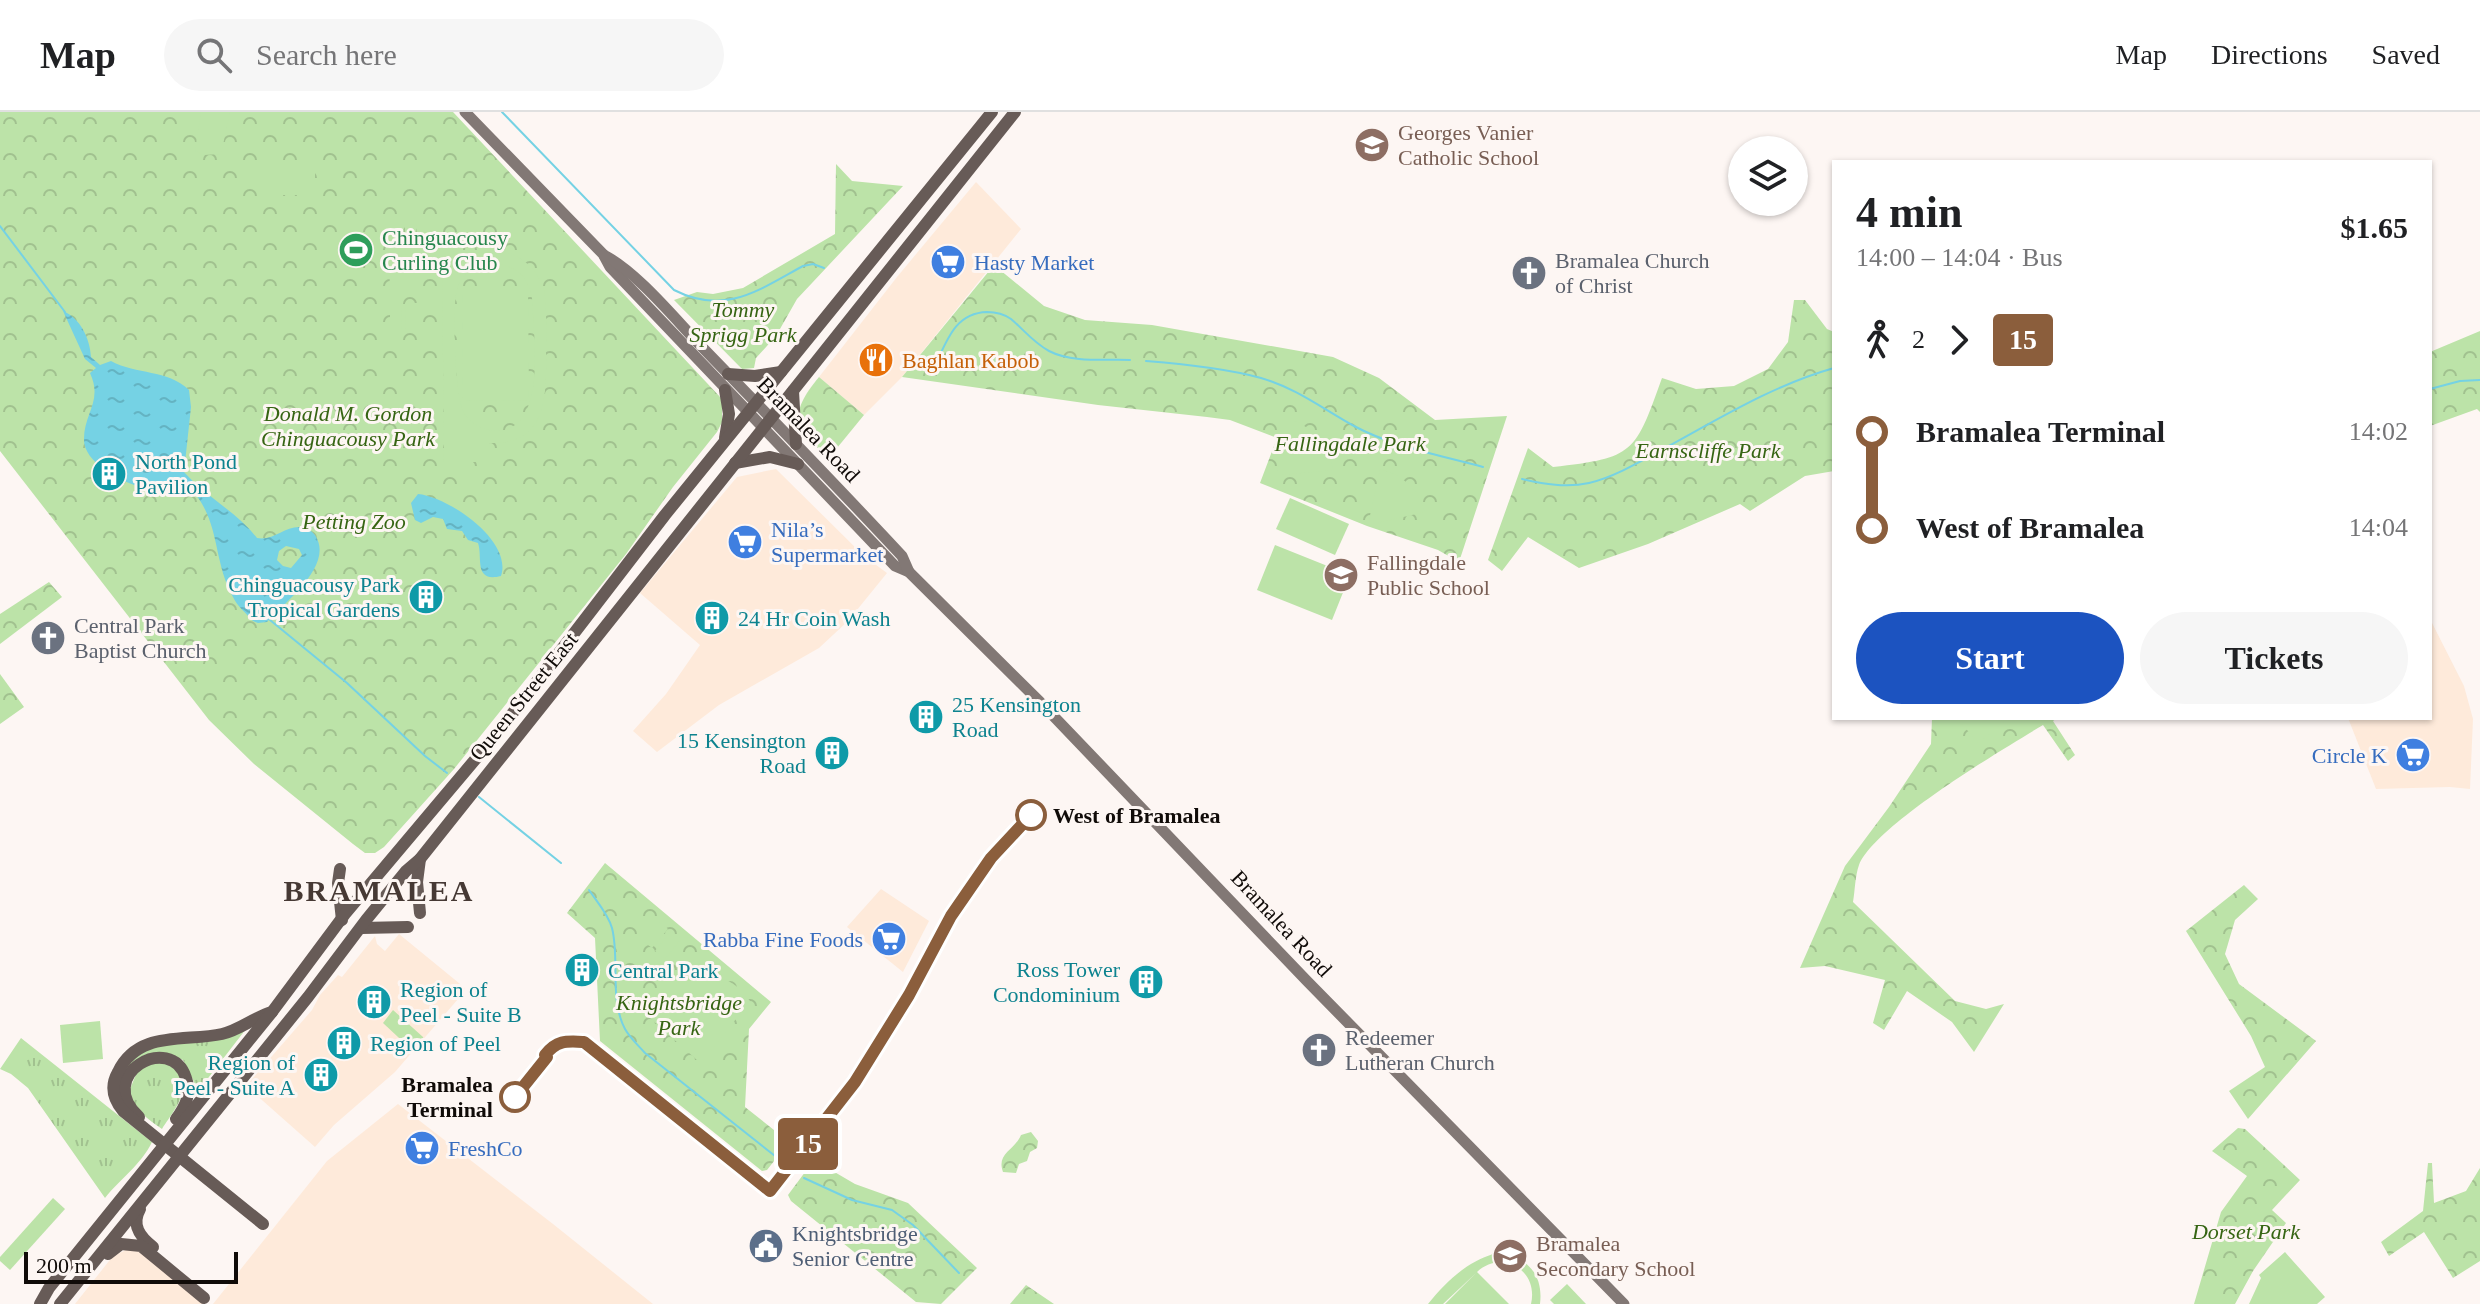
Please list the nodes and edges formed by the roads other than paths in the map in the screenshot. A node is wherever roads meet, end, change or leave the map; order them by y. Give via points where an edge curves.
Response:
1 (465, 112) edge
2 (992, 112) edge
3 (1015, 112) edge
4 (603, 254) junction
5 (781, 372) junction
6 (728, 374) junction
7 (725, 390) junction
8 (793, 391) junction
9 (752, 407) junction
10 (767, 423) junction
11 (725, 441) junction
12 (796, 444) junction
13 (735, 463) junction
14 (798, 464) junction
15 (909, 572) junction
16 (420, 859) junction
17 (340, 869) dead end
18 (420, 913) dead end
19 (342, 920) junction
20 (408, 927) dead end
21 (362, 928) junction
22 (272, 1012) junction
23 (175, 1131) junction
24 (159, 1182) junction
25 (61, 1303) edge
26 (40, 1304) edge
27 (1624, 1304) edge

1 - 4 main road, Bramalea Road
2 - 5 main road, Queen Street East
3 - 8 main road, Queen Street East
4 - 6 main road, Bramalea Road
4 - 7 main road, Bramalea Road
5 - 6 main road
5 - 9 main road, Queen Street East
6 - 9 main road, Bramalea Road
7 - 9 main road, Bramalea Road
7 - 11 main road
8 - 10 main road, Queen Street East
8 - 12 main road
9 - 10 main road, Bramalea Road
9 - 11 main road, Queen Street East
10 - 12 main road, Bramalea Road
10 - 13 main road, Queen Street East
10 - 14 main road, Bramalea Road
11 - 19 main road, Queen Street East via 502,728
12 - 15 main road, Bramalea Road via 902,556
13 - 14 main road via 770,457
13 - 16 main road, Queen Street East
14 - 15 main road, Bramalea Road via 895,566
15 - 27 main road, Bramalea Road
16 - 18 main road
16 - 21 main road, Queen Street East
17 - 19 main road
19 - 22 main road, Queen Street East
20 - 21 main road
21 - 24 main road, Queen Street East
22 - 23 main road, Queen Street East
22 - 23 main road via 225,1033 145,1044 122,1064 113,1085 123,1111 265,1222 133,1112 125,1085 141,1062 166,1059 184,1072 188,1096 174,1121
23 - 26 main road, Queen Street East
24 - 25 main road, Queen Street East
24 - 25 main road via 138,1212 138,1230 207,1295 141,1246 129,1243 114,1248 76,1295

